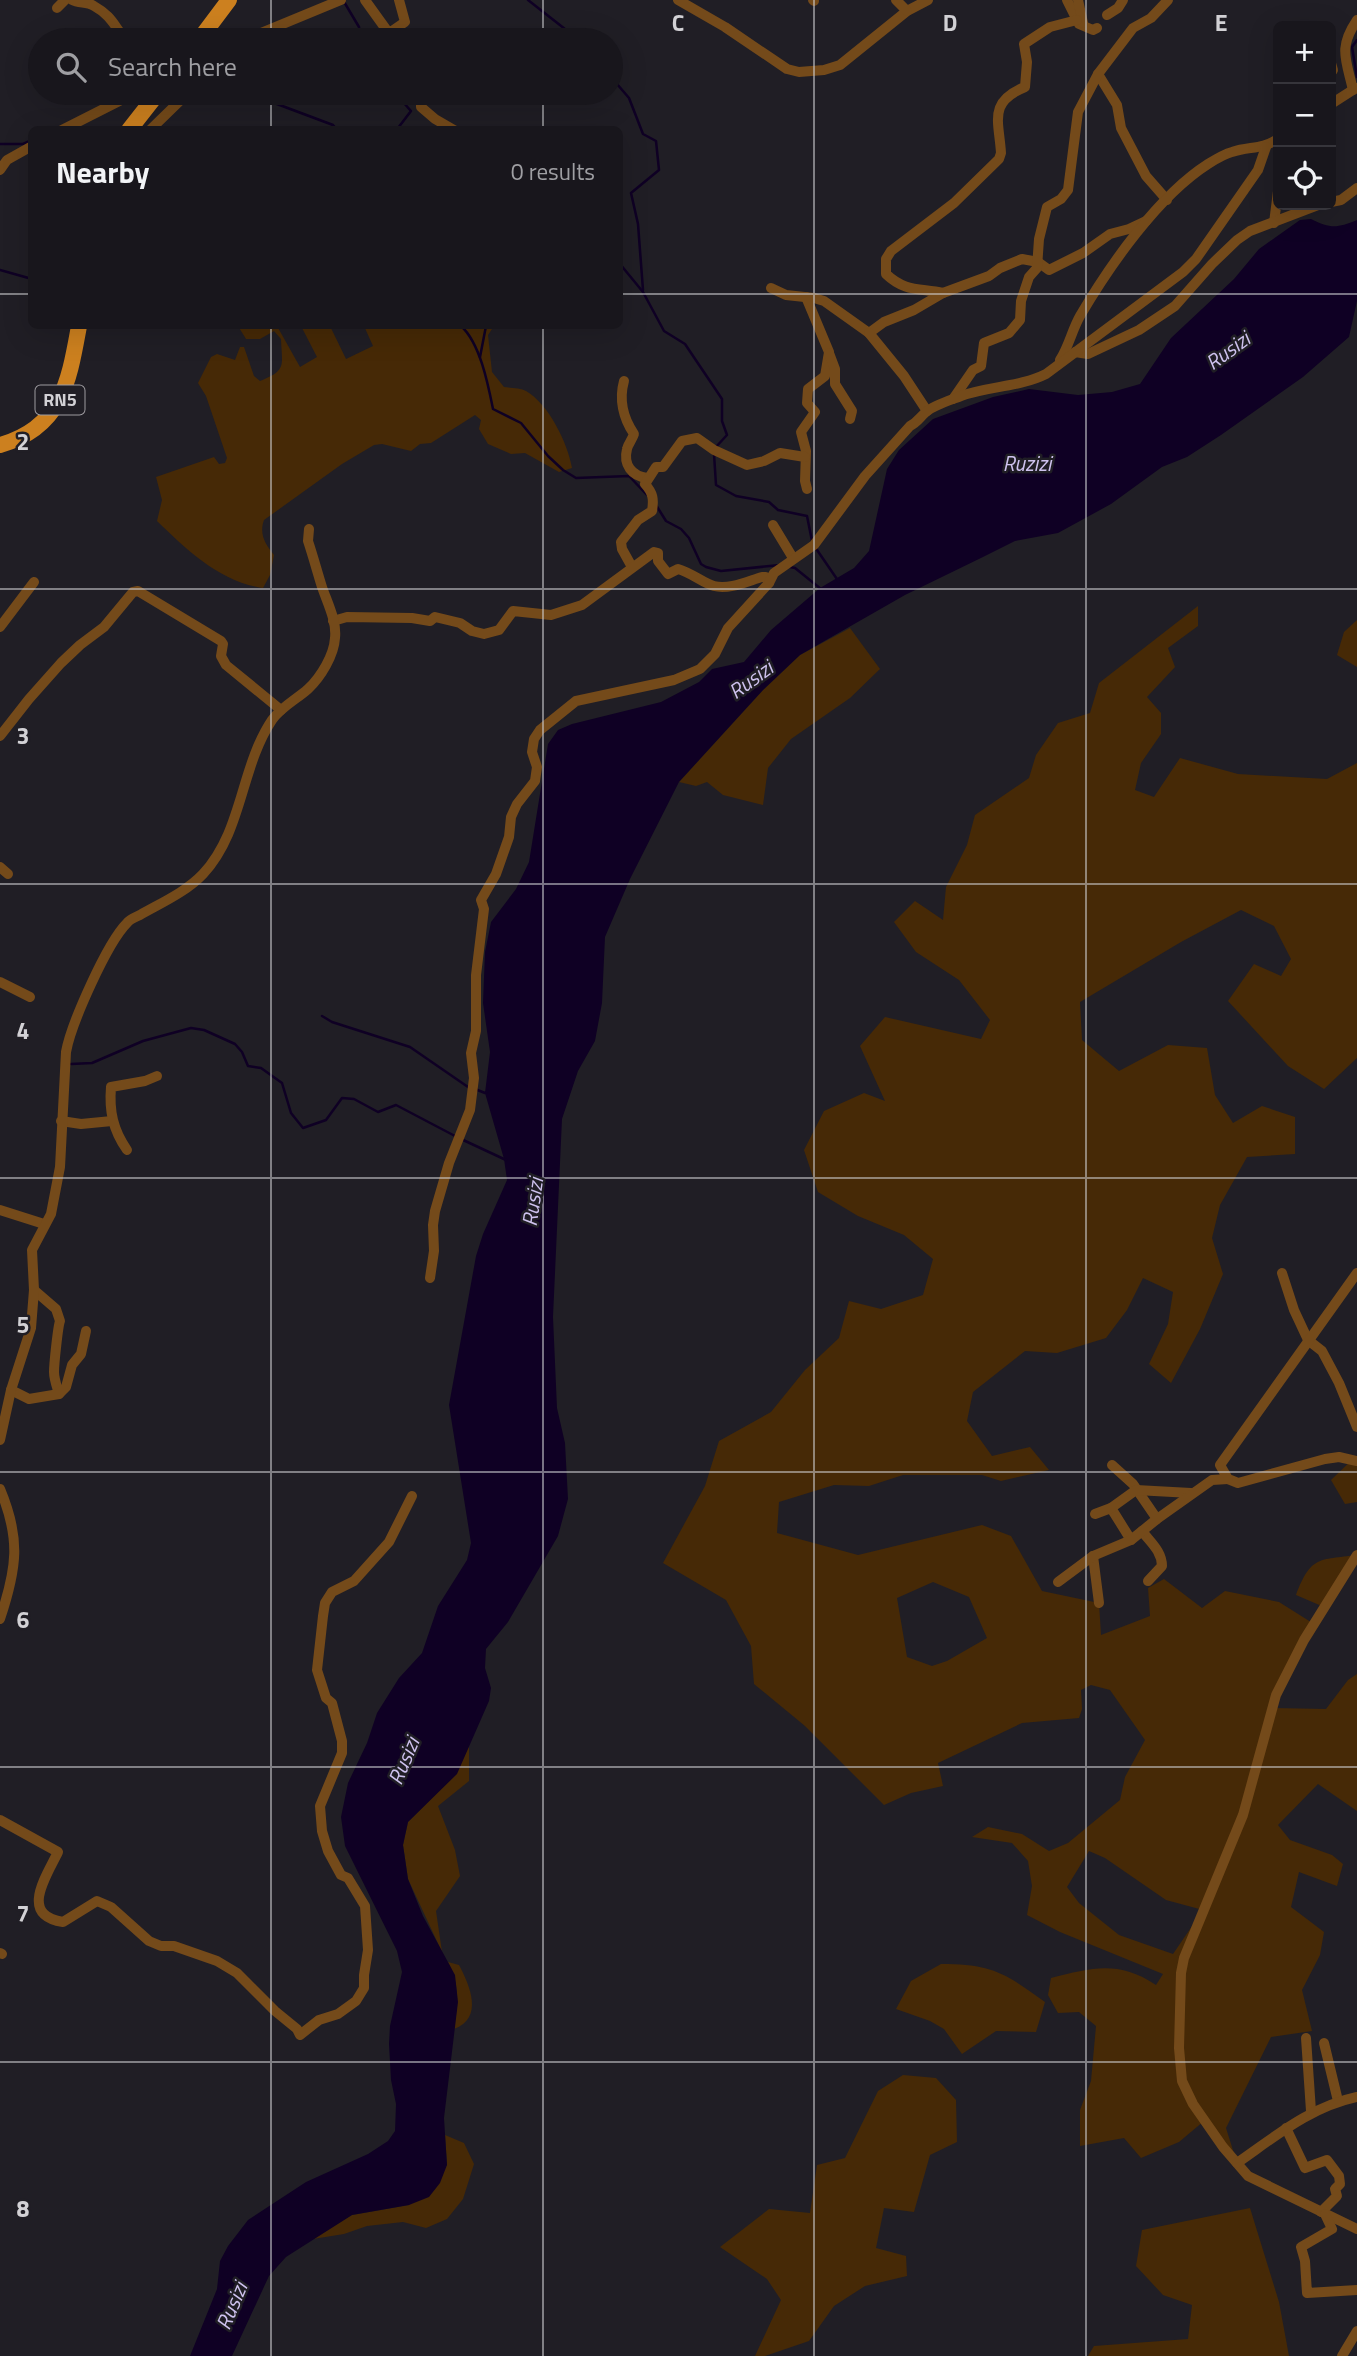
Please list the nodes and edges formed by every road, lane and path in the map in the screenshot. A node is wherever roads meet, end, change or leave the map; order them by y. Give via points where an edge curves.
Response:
1 (72, 0) edge
2 (229, 0) edge
3 (341, 0) edge
4 (365, 0) edge
5 (399, 0) edge
6 (678, 0) edge
7 (896, 0) edge
8 (928, 0) edge
9 (1067, 0) edge
10 (1078, 0) edge
11 (1123, 0) edge
12 (1168, 0) edge
13 (907, 11) junction
14 (1107, 15) dead end
15 (1357, 20) edge
16 (1081, 23) junction
17 (118, 28) edge
18 (208, 28) edge
19 (274, 28) edge
20 (385, 28) edge
21 (396, 28) edge
22 (1097, 28) dead end
23 (1098, 74) junction
24 (1355, 89) edge
25 (1336, 101) edge
26 (111, 105) edge
27 (149, 105) edge
28 (176, 105) edge
29 (421, 105) edge
30 (70, 126) edge
31 (132, 126) edge
32 (154, 126) edge
33 (447, 126) edge
34 (1273, 142) edge
35 (1266, 147) junction
36 (28, 148) edge
37 (0, 170) edge
38 (1357, 187) edge
39 (1167, 200) junction
40 (1336, 201) edge
41 (1276, 210) edge
42 (1306, 210) edge
43 (1146, 221) junction
44 (1274, 223) junction
45 (1038, 262) junction
46 (771, 289) dead end
47 (943, 293) junction
48 (806, 298) junction
49 (78, 329) edge
50 (869, 333) junction
51 (829, 352) junction
52 (1075, 352) junction
53 (1056, 368) junction
54 (624, 381) dead end
55 (951, 401) junction
56 (927, 411) junction
57 (850, 419) dead end
58 (0, 445) edge
59 (805, 457) junction
60 (647, 478) junction
61 (807, 489) dead end
62 (773, 525) dead end
63 (309, 529) dead end
64 (786, 563) junction
65 (632, 567) junction
66 (34, 582) dead end
67 (769, 583) junction
68 (333, 621) junction
69 (0, 626) edge
70 (281, 710) junction
71 (0, 736) edge
72 (0, 982) edge
73 (30, 997) dead end
74 (157, 1076) dead end
75 (61, 1121) junction
76 (111, 1121) junction
77 (127, 1150) dead end
78 (0, 1210) edge
79 (44, 1224) junction
80 (1282, 1273) dead end
81 (1357, 1273) edge
82 (430, 1278) dead end
83 (34, 1290) junction
84 (86, 1331) dead end
85 (1308, 1340) junction
86 (11, 1390) junction
87 (60, 1394) junction
88 (1357, 1427) edge
89 (0, 1440) edge
90 (1357, 1461) edge
91 (1112, 1465) dead end
92 (1228, 1479) junction
93 (0, 1489) edge
94 (1136, 1490) junction
95 (1192, 1493) junction
96 (412, 1496) dead end
97 (1111, 1508) junction
98 (1095, 1514) dead end
99 (1157, 1519) junction
100 (1142, 1531) junction
101 (1131, 1540) junction
102 (1357, 1555) edge
103 (1093, 1556) junction
104 (1147, 1581) dead end
105 (1058, 1582) dead end
106 (1099, 1603) dead end
107 (0, 1619) edge
108 (0, 1820) edge
109 (1306, 2038) dead end
110 (1324, 2043) dead end
111 (1357, 2097) edge
112 (1338, 2101) junction
113 (1311, 2112) junction
114 (1286, 2128) junction
115 (1237, 2163) junction
116 (1323, 2213) junction
117 (1357, 2229) edge
118 (1357, 2290) edge
119 (1357, 2331) edge
120 (1342, 2356) edge

1 - 17 street via 91,4 109,15
2 - 18 highway
3 - 19 street
4 - 20 street
5 - 21 street via 405,22
6 - 13 street via 787,69 799,72 840,65
7 - 13 street
8 - 13 street
9 - 16 street
10 - 16 street
11 - 14 street
12 - 23 street via 1133,28
15 - 24 street via 1344,47
16 - 22 street
16 - 47 street via 1050,27 1024,44 1025,87 1001,102 997,115 999,159 886,259 886,274 894,282 908,290
23 - 39 street via 1117,105 1121,128 1146,176
23 - 45 street via 1078,112 1068,190 1047,207
24 - 25 street
26 - 30 street
27 - 31 highway
28 - 32 street
29 - 33 street
34 - 35 street
35 - 39 street via 1224,155 1191,176
35 - 52 street via 1258,170 1196,259
36 - 37 street via 7,160
38 - 40 street
39 - 43 street
41 - 44 street
42 - 44 street
43 - 45 street via 1110,234 1049,270
43 - 53 street via 1112,264
44 - 52 street via 1237,240 1175,306 1139,330 1088,354
45 - 47 street via 1021,259
45 - 55 street via 1021,301 1020,320 1010,333 984,343 981,366
46 - 48 street
47 - 50 street
48 - 50 street via 824,302
48 - 51 street
49 - 58 highway, RN5 via 58,405 34,429
50 - 56 street
51 - 57 street via 835,384 852,411
51 - 59 street via 825,376 808,389 807,403 815,412 801,432
52 - 53 street
53 - 55 street via 1036,379 987,388
54 - 60 street via 623,409 634,434 626,464 630,471
55 - 56 street
56 - 64 street via 865,476 814,544
59 - 60 street via 780,453 747,465 697,438 682,441 663,467 656,467
59 - 61 street
60 - 65 street via 652,511 638,520 621,542
62 - 64 street
63 - 68 street via 308,541
64 - 67 street
65 - 67 street via 654,552 668,575 678,569 715,587 762,576
65 - 68 street via 582,605 551,615 513,611 499,630 484,634 435,617 430,621 347,617
66 - 69 street
67 - 82 street via 728,628 701,669 674,680 576,701 534,739 536,781 517,804 496,874 481,900 470,1110 435,1210
68 - 70 street via 336,635 326,665 311,687
70 - 71 street via 226,665 221,641 138,591 61,663
70 - 75 street via 262,739 217,858 183,891 128,922 109,947 69,1035
72 - 73 street
74 - 76 street via 111,1087
75 - 76 street
75 - 79 street via 60,1167 51,1214
76 - 77 street
78 - 79 street
79 - 83 street via 32,1250
80 - 85 street
81 - 85 street
83 - 86 street via 31,1328
83 - 87 street via 56,1309 60,1321 54,1374
84 - 87 street via 81,1354
85 - 88 street via 1322,1351
85 - 92 street via 1220,1465
86 - 87 street via 29,1399
86 - 89 street
90 - 92 street via 1339,1457 1238,1483
91 - 94 street
92 - 95 street via 1212,1480
93 - 107 street via 12,1519 15,1557
94 - 95 street
94 - 97 street
94 - 99 street
95 - 99 street
96 - 108 street via 389,1542 354,1581 332,1592 323,1615 317,1670 332,1703 342,1753 320,1806 322,1831 341,1875 348,1878 365,1906 365,1988 356,2001 300,2035 237,1973 217,1961 149,1941 97,1900 63,1922 48,1919 37,1900 58,1852
97 - 98 street
97 - 101 street
99 - 100 street
100 - 101 street
100 - 104 street via 1162,1560
101 - 103 street
102 - 115 street via 1276,1695 1243,1815 1182,1965 1182,2081 1204,2121
103 - 105 street
103 - 106 street
109 - 113 street
110 - 112 street
111 - 112 street
112 - 113 street
113 - 114 street
114 - 115 street
114 - 116 street via 1305,2168 1327,2160 1339,2176 1337,2196
115 - 116 street via 1261,2184
116 - 117 street
116 - 118 street via 1332,2229 1301,2247 1307,2293
119 - 120 street

